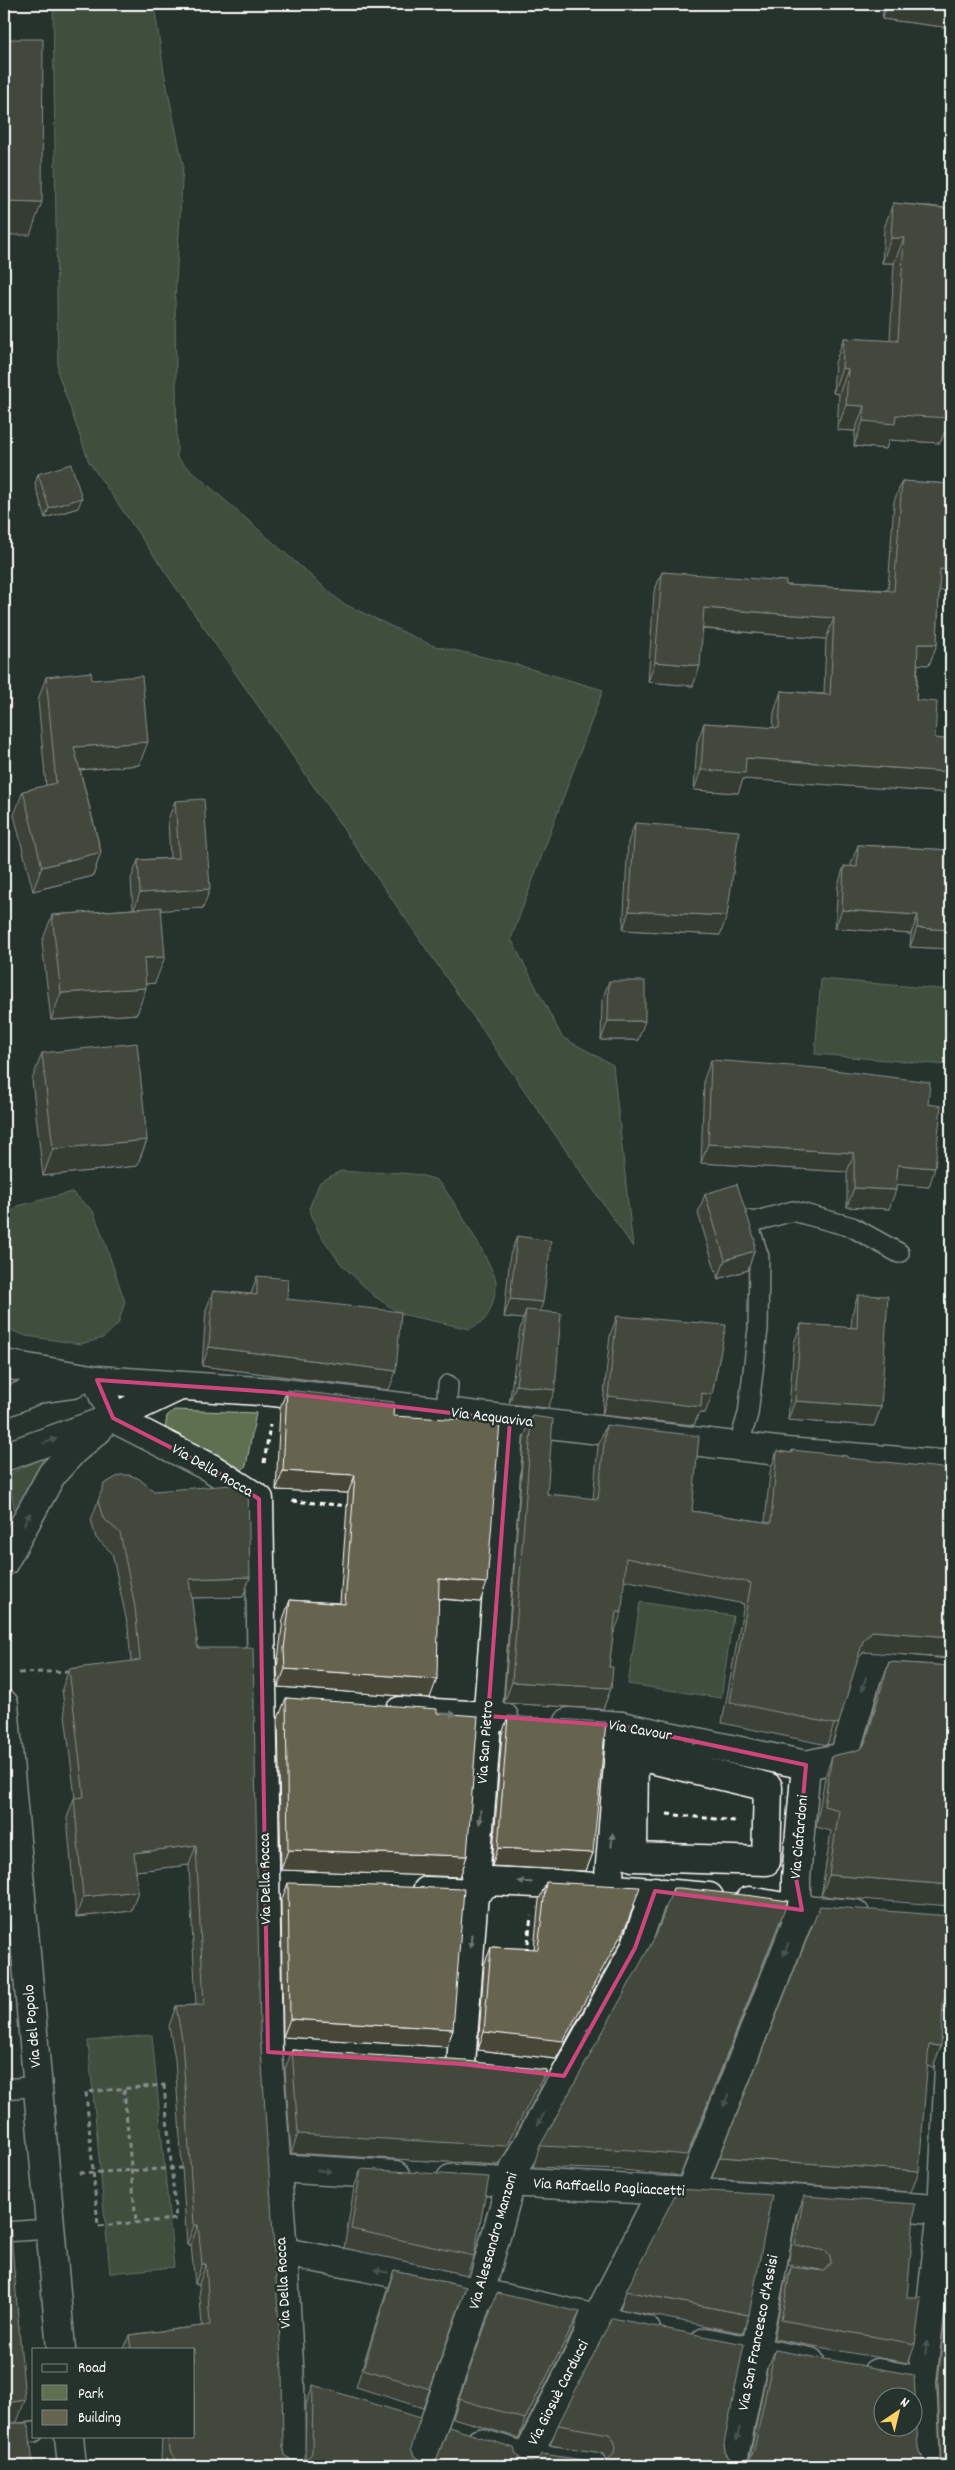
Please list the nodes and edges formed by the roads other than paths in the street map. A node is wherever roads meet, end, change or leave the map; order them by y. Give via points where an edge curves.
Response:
1 (741, 1200) edge
2 (748, 1223) junction
3 (899, 1253) dead end
4 (4, 1364) edge
5 (97, 1380) junction
6 (448, 1385) dead end
7 (182, 1386) junction
8 (4, 1403) edge
9 (446, 1412) junction
10 (113, 1418) junction
11 (510, 1420) junction
12 (738, 1447) junction
13 (4, 1457) edge
14 (951, 1465) edge
15 (4, 1562) edge
16 (951, 1674) edge
17 (261, 1702) junction
18 (4, 1704) edge
19 (291, 1704) edge
20 (379, 1709) edge
21 (488, 1716) junction
22 (621, 1726) junction
23 (806, 1766) junction
24 (767, 1825) joint
25 (608, 1889) junction
26 (407, 1890) edge
27 (655, 1891) junction
28 (475, 1893) junction
29 (802, 1910) junction
30 (13, 1915) edge
31 (882, 1916) edge
32 (951, 2025) edge
33 (268, 2052) junction
34 (297, 2054) edge
35 (432, 2062) edge
36 (461, 2064) junction
37 (489, 2067) edge
38 (536, 2073) edge
39 (564, 2076) junction
40 (38, 2086) junction
41 (4, 2089) edge
42 (276, 2168) junction
43 (510, 2183) junction
44 (662, 2191) junction
45 (690, 2192) junction
46 (784, 2199) junction
47 (946, 2210) edge
48 (50, 2229) junction
49 (4, 2232) edge
50 (283, 2252) junction
51 (480, 2293) junction
52 (597, 2320) junction
53 (61, 2348) edge
54 (755, 2352) junction
55 (922, 2381) junction
56 (290, 2383) junction
57 (319, 2392) edge
58 (404, 2419) edge
59 (432, 2428) junction
60 (32, 2432) edge
61 (4, 2435) edge
62 (69, 2438) edge
63 (524, 2462) edge
64 (72, 2466) edge
65 (291, 2466) edge
66 (419, 2466) edge
67 (593, 2466) edge
68 (732, 2466) edge
69 (926, 2466) edge

1 - 2 lane
2 - 3 lane via 793,1211 852,1227
2 - 12 lane via 759,1257 758,1329 748,1414
4 - 5 street, Via Acquaviva
5 - 7 street, Via Acquaviva
5 - 8 street, Via Acquaviva via 38,1389
5 - 10 street
6 - 9 lane
7 - 9 street, Via Acquaviva via 274,1392
7 - 10 street, Via Acquaviva
9 - 11 street, Via Acquaviva
13 -> 10 street, Via Acquaviva
15 -> 10 street, Via Acquaviva via 52,1474 74,1450
10 - 17 street, Via Della Rocca via 211,1468 259,1499
11 - 12 street, Via Acquaviva
11 - 21 street, Via San Pietro
12 - 14 street, Via Acquaviva
16 -> 23 street via 870,1666 844,1757
17 - 19 street
17 - 33 street, Via Della Rocca via 278,1886
18 - 30 street, Via del Popolo
20 -> 21 street, Via Cavour
21 - 22 street, Via Cavour
21 -> 28 street, Via San Pietro
22 -> 23 street, Via Cavour
25 -> 22 street
23 - 29 street, Via Ciafardoni via 796,1878 796,1896
24 - 24 street via 768,1787 634,1755 632,1857 766,1861
25 - 27 street
25 -> 28 street via 488,1881
26 - 28 street
27 - 29 street
39 -> 27 street, Via Alessandro Manzoni via 635,1948
28 -> 36 street, Via San Pietro
29 - 31 street
29 -> 45 street
30 - 40 street, Via del Popolo
32 - 47 street
33 - 34 street
33 - 42 street, Via Della Rocca
35 - 36 street
36 - 37 street
38 - 39 street
39 -> 43 street, Via Alessandro Manzoni via 515,2167
40 - 41 lane
40 - 48 street, Via del Popolo
42 -> 43 street, Via Raffaello Pagliaccetti
42 - 50 street, Via Della Rocca
43 - 44 street, Via Raffaello Pagliaccetti
43 - 51 street, Via Alessandro Manzoni
44 - 45 street, Via Raffaello Pagliaccetti
44 - 52 street, Via Giosuè Carducci
45 - 46 street, Via Raffaello Pagliaccetti
46 - 47 street, Via Raffaello Pagliaccetti
46 - 54 street, Via San Francesco d'Assisi via 779,2273
55 -> 47 street
48 - 49 lane
48 - 53 street, Via del Popolo
51 -> 50 street
50 - 56 street, Via Della Rocca
51 - 52 street
51 - 59 street, Via Alessandro Manzoni
52 - 54 street
52 - 63 street, Via Giosuè Carducci
54 - 55 street
54 -> 68 street, Via San Francesco d'Assisi
55 - 69 street
56 - 57 street
56 - 65 street, Via Della Rocca
58 - 59 street
59 - 63 street
59 - 66 street, Via Alessandro Manzoni
60 - 61 lane
62 - 64 street
63 - 67 street

